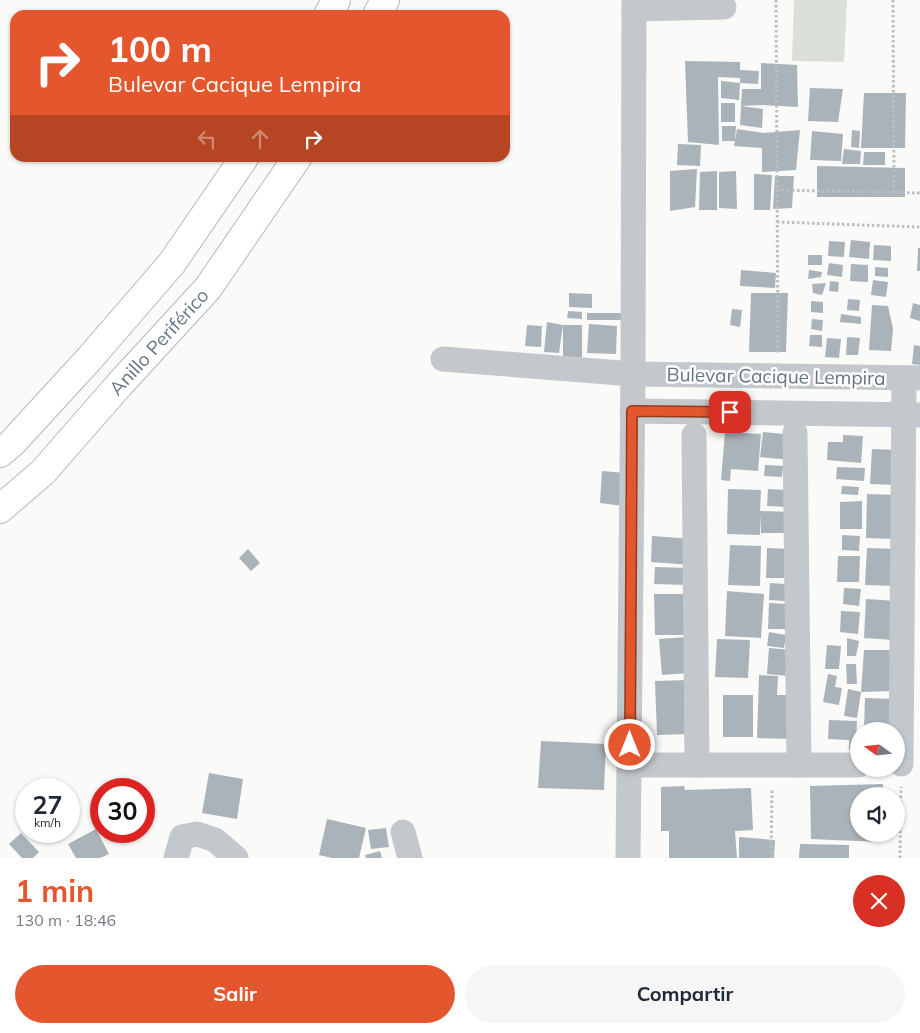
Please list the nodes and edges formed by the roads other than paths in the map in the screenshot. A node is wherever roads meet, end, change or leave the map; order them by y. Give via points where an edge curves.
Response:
1 (634, 4) edge
2 (724, 7) dead end
3 (241, 162) edge
4 (294, 162) edge
5 (444, 359) dead end
6 (633, 374) junction
7 (912, 378) edge
8 (632, 411) junction
9 (912, 415) edge
10 (795, 433) dead end
11 (694, 435) dead end
12 (0, 453) edge
13 (0, 509) edge
14 (850, 764) edge
15 (906, 764) edge
16 (630, 765) junction
17 (697, 765) junction
18 (799, 765) junction
19 (403, 832) dead end
20 (176, 858) edge
21 (236, 858) edge
22 (410, 858) edge
23 (628, 858) edge

1 - 2 street
1 - 6 street
3 - 12 highway via 172,263 90,358
4 - 13 highway, Anillo Periférico via 208,288 43,472
5 - 6 street, Bulevar Cacique Lempira
6 - 7 street, Bulevar Cacique Lempira
6 - 8 street
7 - 9 street
8 - 9 street, Bulevar Cacique Lempira
8 - 16 street
9 - 15 street
10 - 18 street
11 - 17 street
14 - 18 street
16 - 17 street
16 - 23 street
17 - 18 street
19 - 22 street
20 - 21 street via 182,837 197,834 215,840

